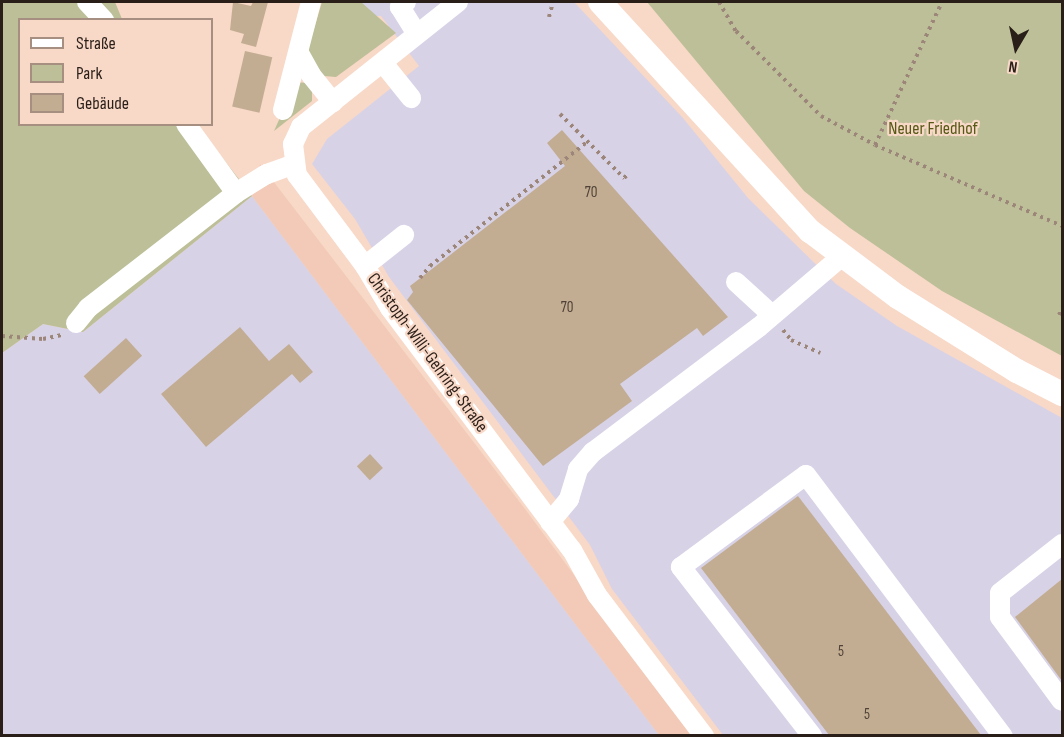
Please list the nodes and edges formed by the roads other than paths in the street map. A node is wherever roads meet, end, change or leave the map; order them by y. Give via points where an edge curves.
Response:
1 (87, 2) edge
2 (311, 2) edge
3 (406, 2) edge
4 (458, 2) edge
5 (607, 5) edge
6 (102, 18) edge
7 (417, 34) junction
8 (299, 53) junction
9 (383, 63) junction
10 (411, 98) dead end
11 (333, 102) junction
12 (283, 110) dead end
13 (187, 126) edge
14 (294, 164) junction
15 (236, 193) junction
16 (404, 235) dead end
17 (841, 257) junction
18 (365, 266) junction
19 (736, 282) dead end
20 (772, 315) junction
21 (76, 323) road end
22 (1062, 394) edge
23 (550, 522) junction
24 (1062, 544) edge
25 (1062, 701) edge
26 (704, 735) edge
27 (812, 735) edge
28 (1003, 735) edge

1 - 6 street
2 - 8 street
3 - 7 street via 400,7
4 - 7 street
5 - 17 main road via 810,231
7 - 9 street
8 - 11 street
8 - 12 street
9 - 10 street
9 - 11 street
11 - 14 street via 301,127 293,144
13 - 15 street
14 - 15 street via 267,174
14 - 18 street, Christoph-Willi-Gehring-Straße via 303,185
15 - 21 street via 88,308
16 - 18 street
17 - 20 street
17 - 22 main road via 1017,371
18 - 23 street, Christoph-Willi-Gehring-Straße via 390,308
19 - 20 street
20 - 23 street via 593,452 578,469 569,499
23 - 26 street, Christoph-Willi-Gehring-Straße via 579,560 597,595
24 - 25 street via 1000,593 1000,617
27 - 28 street via 681,567 806,475

